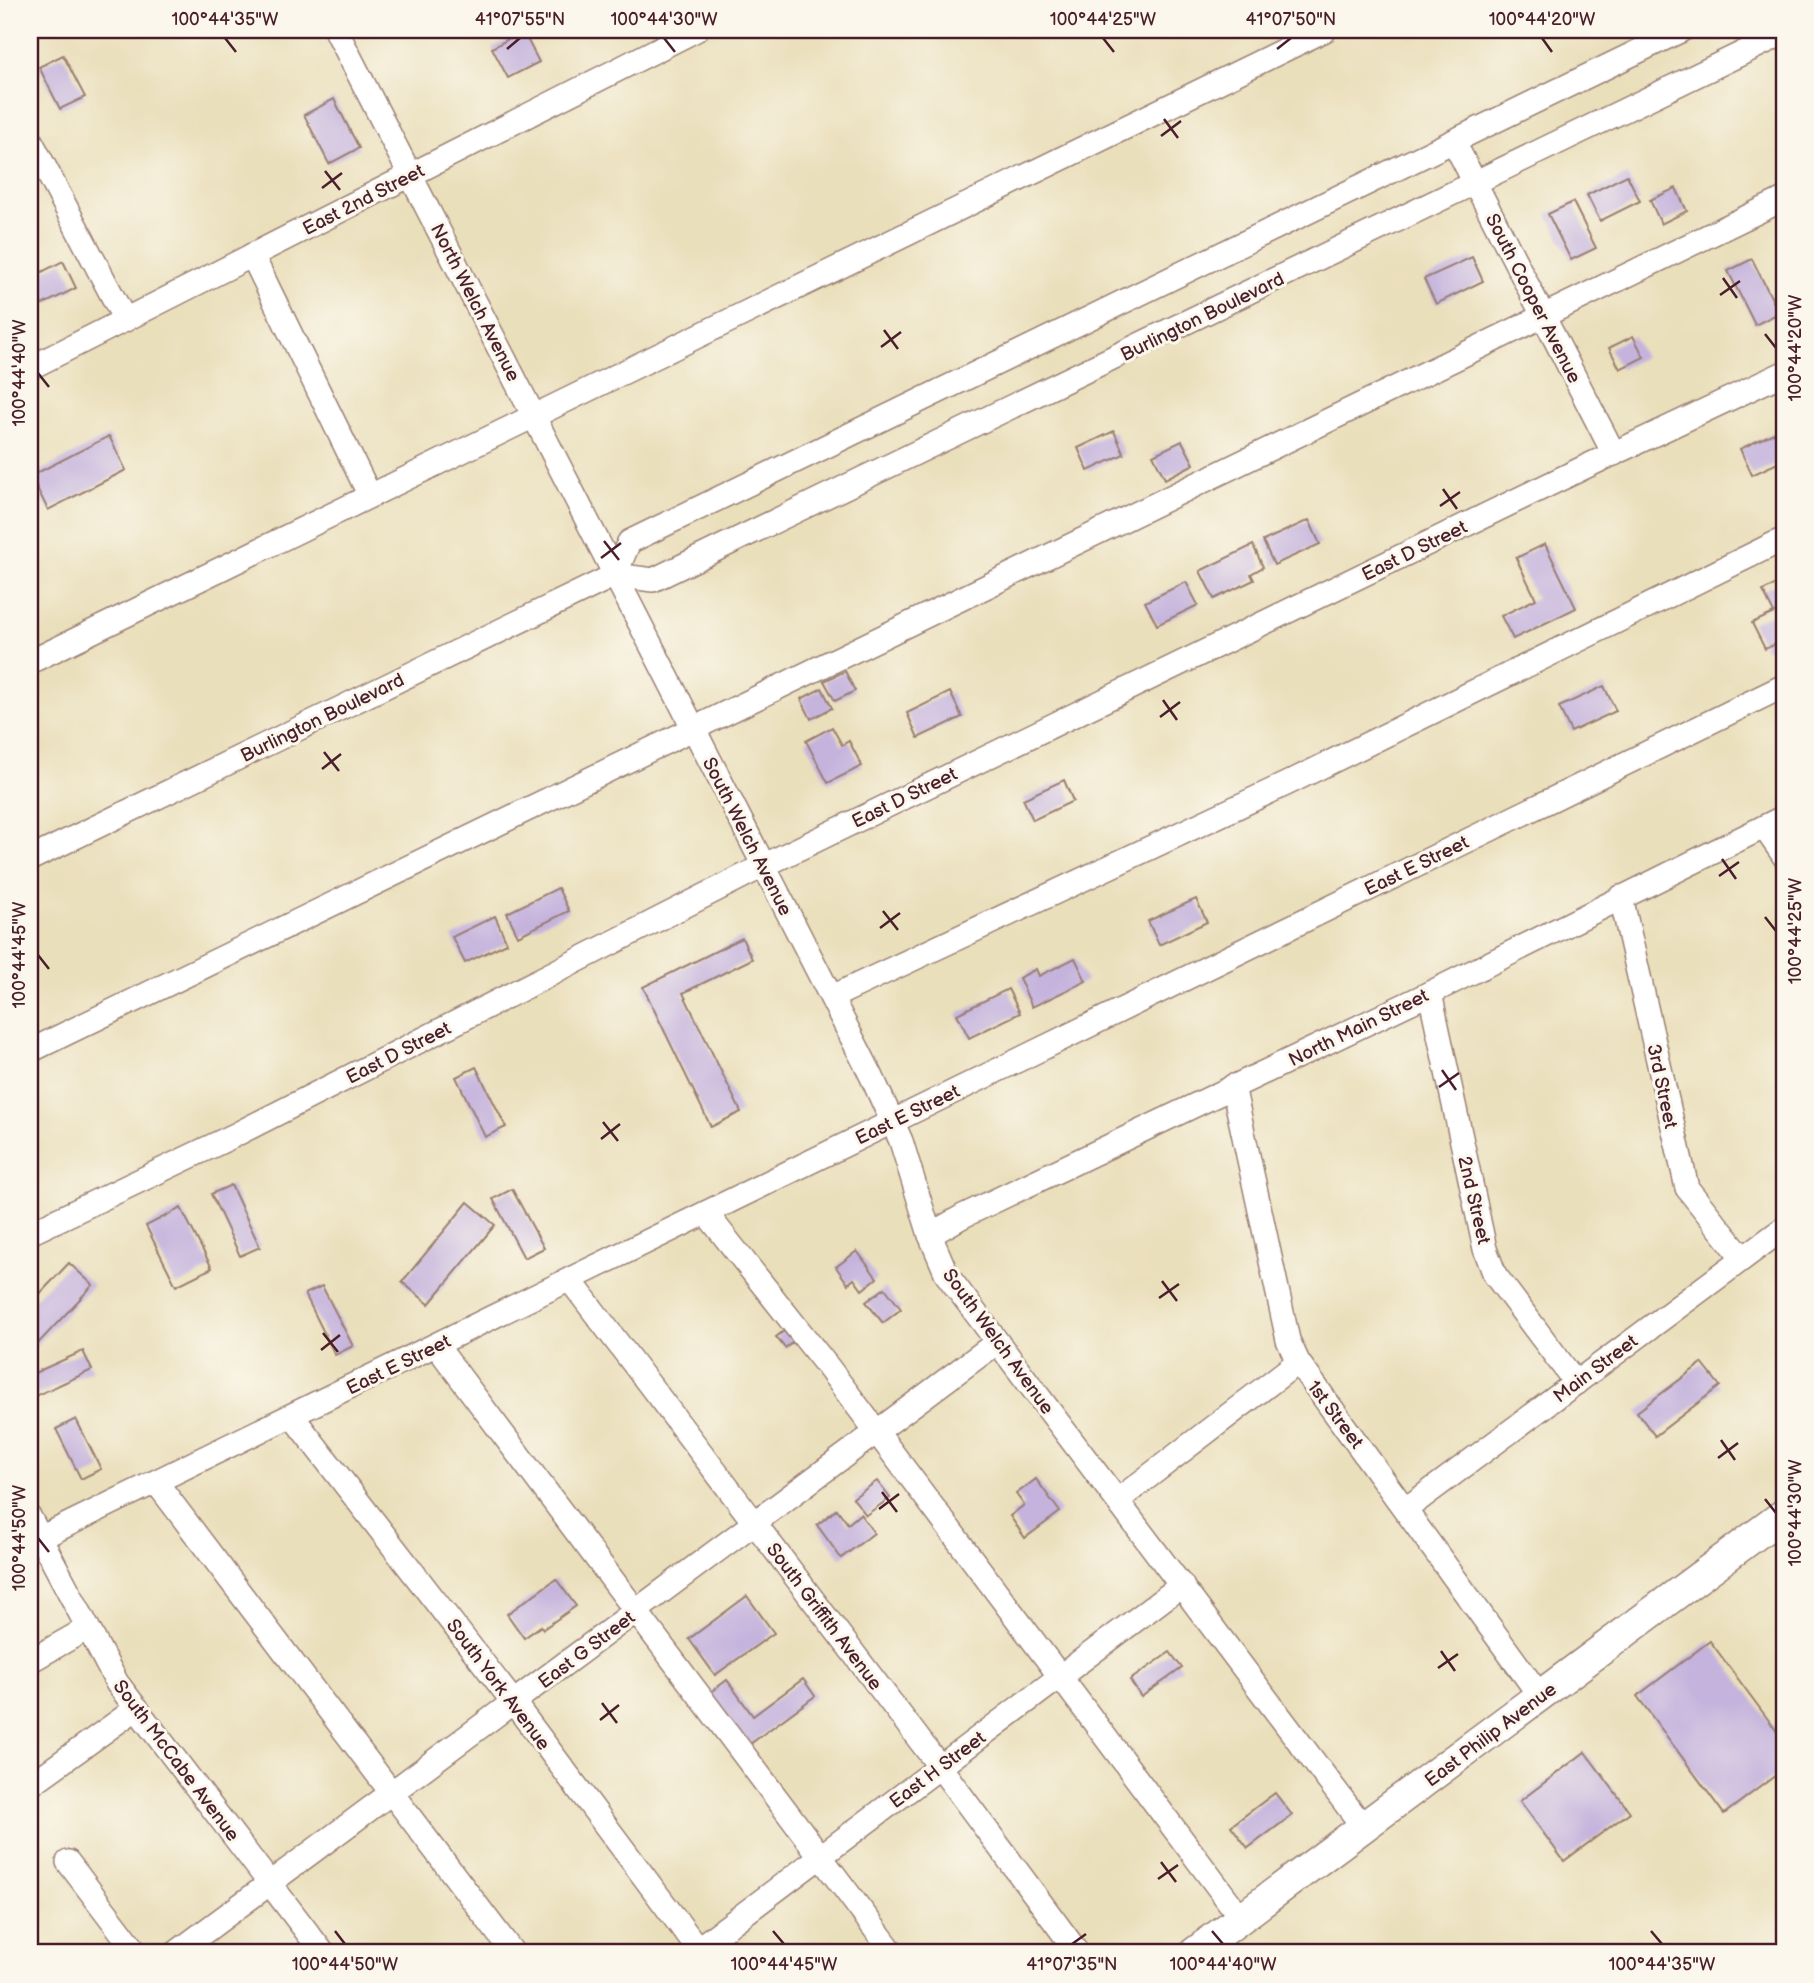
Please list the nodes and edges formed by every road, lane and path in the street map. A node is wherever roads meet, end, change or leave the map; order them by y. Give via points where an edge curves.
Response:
1 (336, 30) edge
2 (696, 30) edge
3 (1325, 30) edge
4 (1682, 30) edge
5 (1784, 33) edge
6 (30, 139) edge
7 (1454, 142) junction
8 (410, 175) junction
9 (1476, 184) junction
10 (1784, 199) edge
11 (252, 254) junction
12 (1543, 316) junction
13 (125, 320) junction
14 (30, 368) edge
15 (1784, 373) edge
16 (534, 416) junction
17 (1614, 454) junction
18 (369, 494) junction
19 (1784, 539) edge
20 (615, 575) junction
21 (30, 662) edge
22 (1784, 685) edge
23 (693, 730) junction
24 (1774, 822) edge
25 (1784, 856) edge
26 (30, 859) edge
27 (763, 866) junction
28 (1621, 897) junction
29 (1430, 993) junction
30 (832, 997) junction
31 (30, 1051) edge
32 (1233, 1086) junction
33 (892, 1122) junction
34 (706, 1213) junction
35 (1784, 1228) edge
36 (30, 1233) edge
37 (930, 1235) junction
38 (1743, 1258) junction
39 (570, 1280) junction
40 (996, 1343) junction
41 (436, 1345) junction
42 (1297, 1363) junction
43 (1576, 1383) junction
44 (293, 1417) junction
45 (876, 1434) junction
46 (156, 1482) junction
47 (1118, 1500) junction
48 (1406, 1508) junction
49 (754, 1523) junction
50 (1781, 1523) edge
51 (33, 1533) edge
52 (1182, 1585) junction
53 (636, 1611) junction
54 (88, 1628) junction
55 (30, 1661) edge
56 (1060, 1677) junction
57 (1540, 1696) junction
58 (514, 1703) junction
59 (137, 1708) junction
60 (940, 1767) junction
61 (30, 1785) edge
62 (392, 1792) junction
63 (1364, 1828) junction
64 (821, 1856) junction
65 (68, 1862) dead end
66 (270, 1882) junction
67 (1241, 1918) junction
68 (697, 1952) edge
69 (137, 1953) edge
70 (176, 1953) edge
71 (323, 1953) edge
72 (513, 1953) edge
73 (893, 1953) edge
74 (1078, 1953) edge
75 (1194, 1953) edge

1 - 8 street, North Welch Avenue
2 - 8 street, East 2nd Street
3 - 16 street
4 - 7 street
5 - 9 street, Burlington Boulevard
6 - 13 street
7 - 9 street, South Cooper Avenue
7 - 20 street via 629,542
8 - 11 street, East 2nd Street
8 - 16 street, North Welch Avenue
9 - 12 street, South Cooper Avenue
9 - 20 street, Burlington Boulevard via 653,580
10 - 12 street
11 - 13 street, East 2nd Street
11 - 18 street
12 - 17 street, South Cooper Avenue
12 - 23 street
13 - 14 street, East 2nd Street
15 - 17 street, East D Street
16 - 18 street
16 - 20 street, North Welch Avenue
17 - 27 street, East D Street
18 - 21 street
19 - 30 street via 1286,784
20 - 23 street, South Welch Avenue
20 - 26 street, Burlington Boulevard
22 - 33 street, East E Street
23 - 27 street, South Welch Avenue
23 - 31 street
24 - 25 street
24 - 28 street, North Main Street
27 - 30 street, South Welch Avenue
27 - 36 street, East D Street via 233,1136
28 - 29 street, North Main Street
28 - 38 street, 3rd Street via 1688,1188
29 - 32 street, North Main Street
29 - 43 street, 2nd Street via 1495,1275
30 - 33 street, South Welch Avenue
32 - 37 street, North Main Street
32 - 42 street, 1st Street via 1288,1340
33 - 34 street, East E Street
33 - 37 street, South Welch Avenue
34 - 39 street, East E Street
34 - 45 street
35 - 38 street, Main Street
37 - 40 street, South Welch Avenue via 947,1275
38 - 43 street, Main Street
39 - 41 street, East E Street
39 - 49 street, South Griffith Avenue
40 - 45 street, East G Street
40 - 47 street, South Welch Avenue
41 - 44 street, East E Street
41 - 53 street
42 - 47 street
42 - 48 street, 1st Street
43 - 48 street, Main Street
44 - 46 street, East E Street
44 - 58 street, South York Avenue
45 - 49 street, East G Street
45 - 56 street
46 - 51 street, East E Street
46 - 62 street
47 - 52 street, South Welch Avenue
48 - 57 street, 1st Street
49 - 53 street, East G Street
49 - 60 street, South Griffith Avenue
50 - 57 main road, East Philip Avenue
51 - 54 street, South McCabe Avenue
52 - 56 street, East H Street
52 - 63 street, South Welch Avenue
53 - 58 street, East G Street
53 - 64 street
54 - 55 street
54 - 59 street, South McCabe Avenue via 117,1683
56 - 60 street, East H Street
56 - 67 street
57 - 63 main road, East Philip Avenue
58 - 62 street, East G Street
58 - 68 street, South York Avenue
59 - 61 street
59 - 66 street, South McCabe Avenue
60 - 64 street, East H Street
60 - 74 street, South Griffith Avenue
62 - 66 street, East G Street
62 - 72 street
63 - 67 main road, East Philip Avenue
64 - 68 street, East H Street
64 - 73 street
65 - 69 street
66 - 70 street, East G Street
66 - 71 street, South McCabe Avenue
67 - 75 main road, East Philip Avenue

